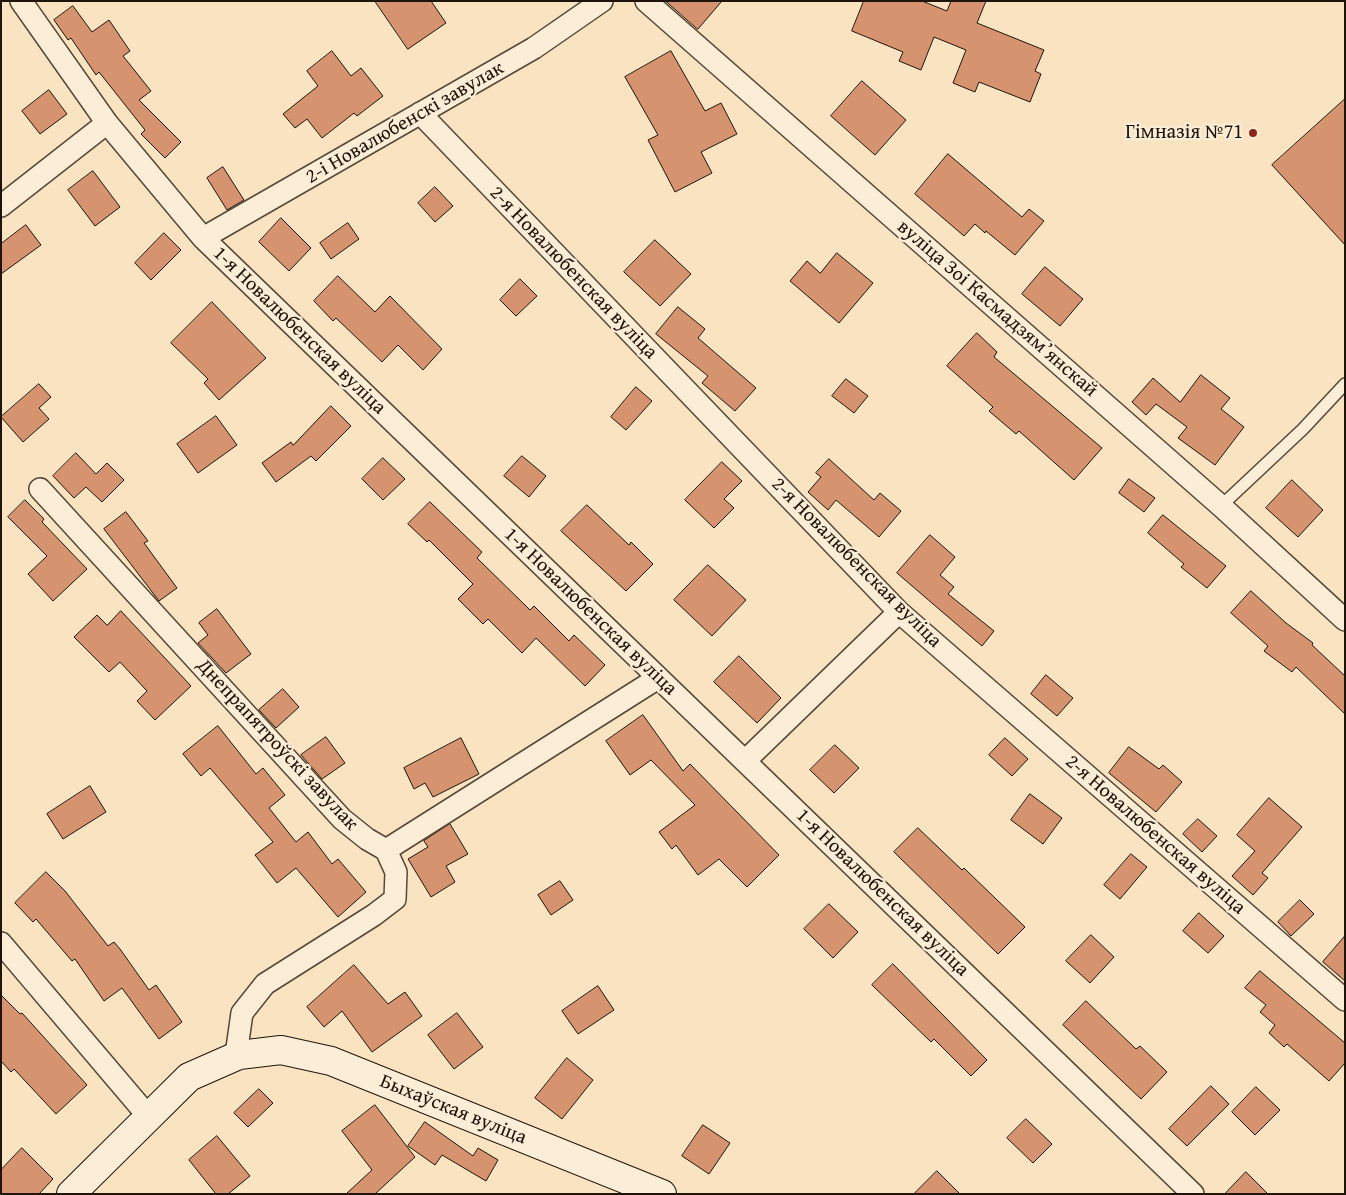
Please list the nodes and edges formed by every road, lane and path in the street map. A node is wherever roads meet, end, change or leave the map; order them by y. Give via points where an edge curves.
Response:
1 (21, 1) edge
2 (602, 1) edge
3 (646, 1) edge
4 (420, 113) junction
5 (107, 123) junction
6 (1, 206) edge
7 (203, 238) junction
8 (1345, 384) edge
9 (40, 489) dead end
10 (1221, 506) junction
11 (899, 612) junction
12 (1345, 620) edge
13 (658, 678) junction
14 (746, 760) junction
15 (386, 850) junction
16 (1, 943) edge
17 (1345, 1000) edge
18 (238, 1055) junction
19 (148, 1116) junction
20 (71, 1194) edge
21 (662, 1194) edge
22 (1193, 1194) edge

1 - 5 street, 1-я Новалюбенская вуліца
2 - 4 street, 2-і Новалюбенскі завулак via 534,48
3 - 10 street, вуліца Зоі Касмадзямʼянскай
4 - 7 street, 2-і Новалюбенскі завулак
4 - 11 street, 2-я Новалюбенская вуліца
5 - 6 street
5 - 7 street, 1-я Новалюбенская вуліца
7 - 13 street, 1-я Новалюбенская вуліца
8 - 10 lane via 1303,429
9 - 15 street, Днепрапятроўскі завулак via 342,820
10 - 12 street, вуліца Зоі Касмадзямʼянскай
11 - 14 street
11 - 17 street, 2-я Новалюбенская вуліца
13 - 14 street, 1-я Новалюбенская вуліца
13 - 15 street
14 - 22 street, 1-я Новалюбенская вуліца
15 - 18 street via 396,872 395,899 265,984 242,1013
16 - 19 street
18 - 19 main road, Быхаўская вуліца via 189,1077
18 - 21 main road, Быхаўская вуліца via 281,1050 332,1061
19 - 20 main road, Быхаўская вуліца

